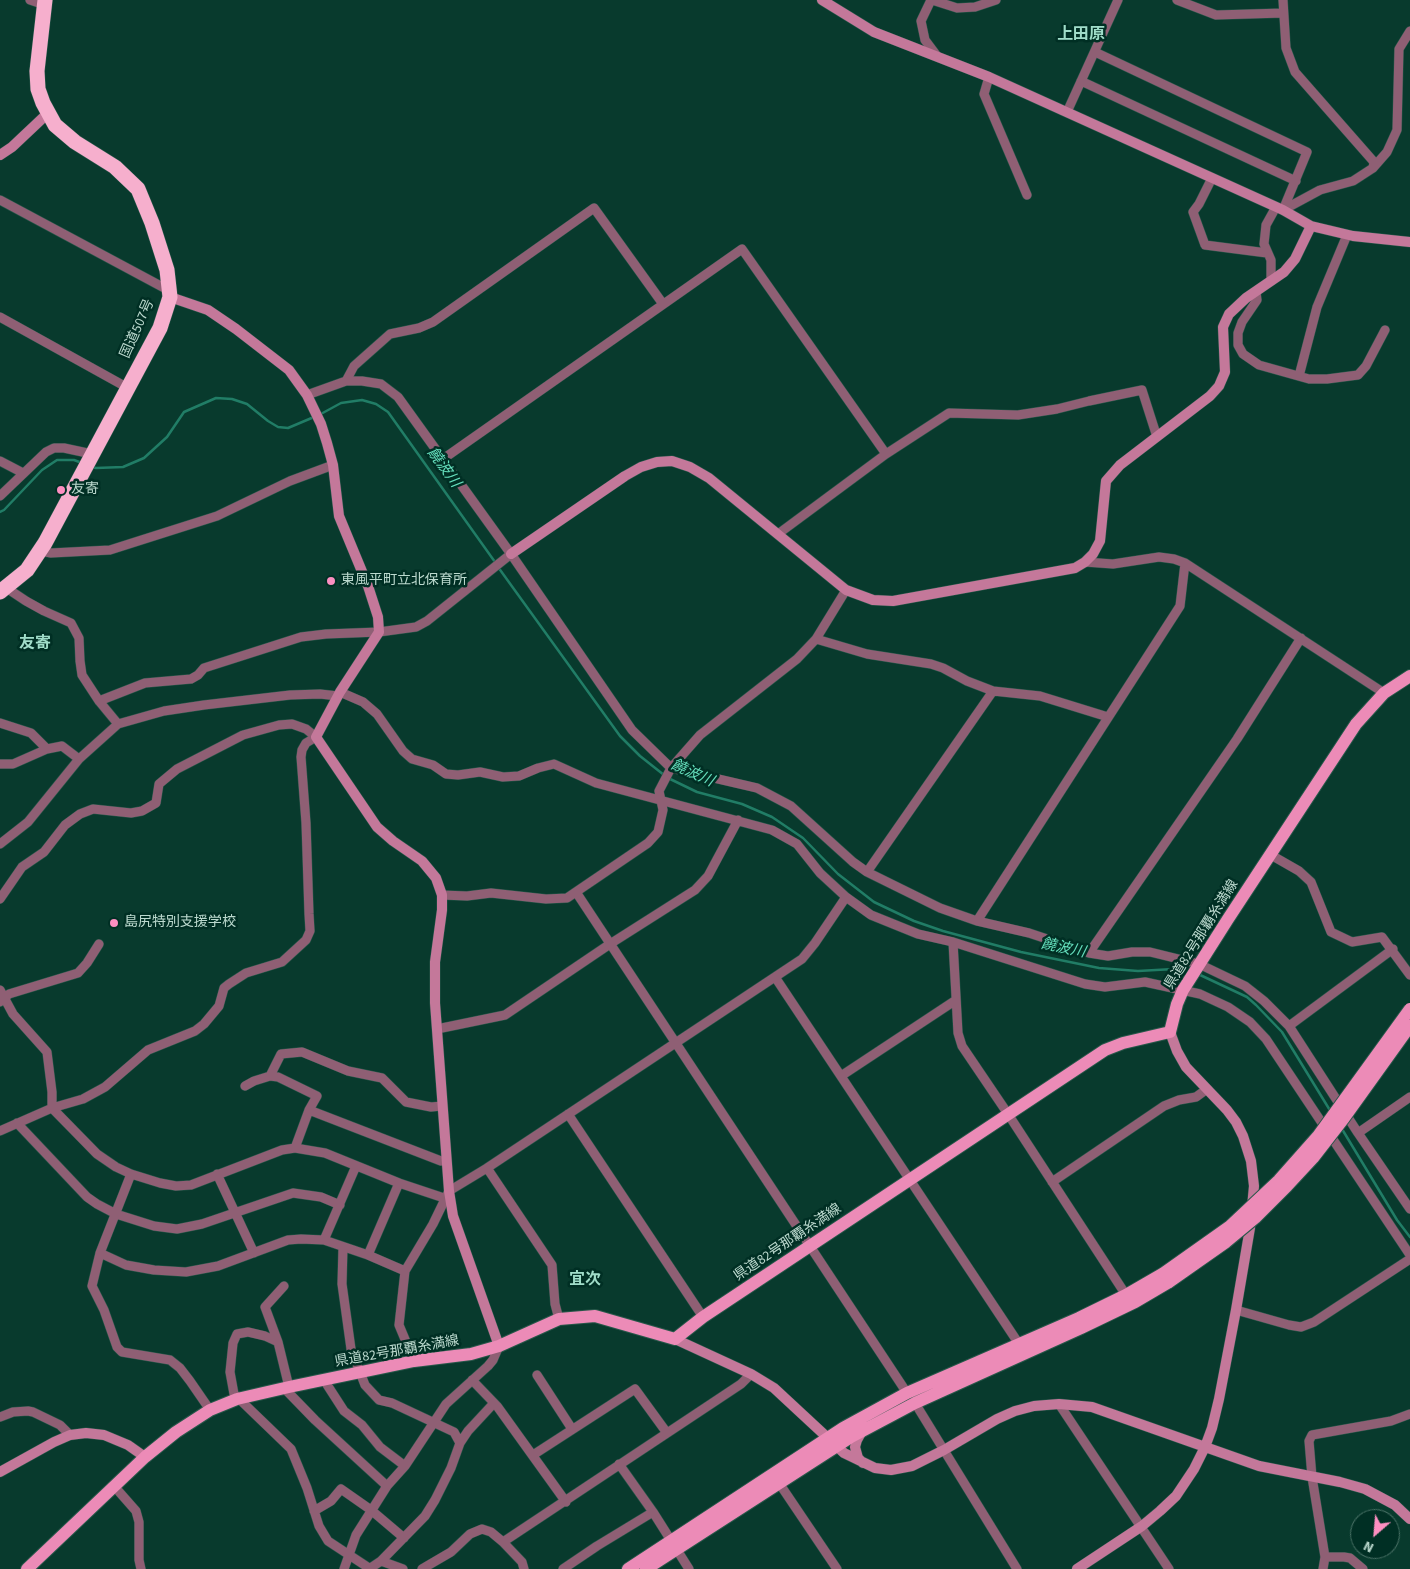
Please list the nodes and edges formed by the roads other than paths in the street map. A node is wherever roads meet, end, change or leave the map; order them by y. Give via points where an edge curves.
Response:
1 (822, 0) edge
2 (932, 0) edge
3 (996, 0) edge
4 (1118, 0) edge
5 (1177, 0) edge
6 (1283, 0) edge
7 (40, 2) edge
8 (1283, 13) junction
9 (1410, 31) edge
10 (1095, 52) junction
11 (937, 56) junction
12 (989, 77) junction
13 (1082, 81) junction
14 (1067, 112) junction
15 (47, 114) junction
16 (0, 155) edge
17 (1373, 168) junction
18 (1212, 178) junction
19 (1296, 181) junction
20 (1027, 195) dead end
21 (0, 200) edge
22 (1280, 208) junction
23 (1312, 226) junction
24 (1347, 235) junction
25 (1410, 242) edge
26 (1267, 253) junction
27 (1271, 281) junction
28 (1256, 292) junction
29 (170, 294) junction
30 (662, 304) junction
31 (0, 318) edge
32 (1385, 330) dead end
33 (1299, 376) junction
34 (346, 381) junction
35 (128, 388) junction
36 (308, 395) junction
37 (1157, 437) junction
38 (886, 454) junction
39 (91, 456) junction
40 (443, 459) junction
41 (0, 461) edge
42 (333, 464) junction
43 (22, 473) junction
44 (0, 496) edge
45 (778, 534) junction
46 (40, 551) junction
47 (509, 556) junction
48 (1085, 562) junction
49 (1185, 563) junction
50 (4, 589) edge
51 (846, 590) junction
52 (379, 632) junction
53 (1301, 638) junction
54 (816, 639) junction
55 (1410, 676) edge
56 (993, 691) junction
57 (339, 694) junction
58 (1384, 694) junction
59 (98, 701) junction
60 (1108, 717) junction
61 (0, 723) edge
62 (118, 724) junction
63 (316, 737) junction
64 (47, 749) junction
65 (79, 759) junction
66 (0, 764) edge
67 (670, 770) junction
68 (660, 796) junction
69 (738, 820) junction
70 (2, 839) edge
71 (1271, 855) junction
72 (867, 872) junction
73 (576, 892) junction
74 (442, 895) junction
75 (846, 897) junction
76 (0, 899) edge
77 (977, 921) junction
78 (953, 942) junction
79 (99, 944) dead end
80 (610, 944) junction
81 (1393, 949) junction
82 (1089, 953) junction
83 (1198, 967) junction
84 (1410, 975) edge
85 (775, 977) junction
86 (1186, 987) junction
87 (1, 997) edge
88 (956, 1000) junction
89 (1410, 1009) edge
90 (1289, 1026) junction
91 (1410, 1026) edge
92 (437, 1029) junction
93 (1170, 1032) junction
94 (676, 1042) junction
95 (270, 1076) junction
96 (841, 1076) junction
97 (245, 1086) dead end
98 (1207, 1089) junction
99 (1410, 1097) edge
100 (442, 1106) junction
101 (52, 1108) junction
102 (309, 1110) junction
103 (568, 1114) junction
104 (1008, 1114) junction
105 (17, 1123) junction
106 (0, 1131) edge
107 (1358, 1134) junction
108 (295, 1148) junction
109 (446, 1161) junction
110 (356, 1166) junction
111 (487, 1168) junction
112 (131, 1174) junction
113 (217, 1174) junction
114 (910, 1180) junction
115 (1052, 1182) junction
116 (399, 1183) junction
117 (447, 1195) junction
118 (340, 1204) junction
119 (1410, 1209) edge
120 (234, 1212) junction
121 (116, 1214) junction
122 (324, 1240) junction
123 (810, 1246) junction
124 (343, 1247) junction
125 (100, 1253) junction
126 (254, 1253) junction
127 (368, 1255) junction
128 (1410, 1255) edge
129 (1410, 1258) edge
130 (405, 1271) junction
131 (1166, 1277) junction
132 (284, 1286) dead end
133 (1126, 1295) junction
134 (1236, 1310) junction
135 (703, 1317) junction
136 (559, 1319) junction
137 (675, 1339) junction
138 (278, 1342) junction
139 (1019, 1344) junction
140 (499, 1346) junction
141 (414, 1361) junction
142 (360, 1372) junction
143 (751, 1374) junction
144 (537, 1375) dead end
145 (324, 1380) junction
146 (472, 1380) junction
147 (286, 1387) junction
148 (911, 1398) junction
149 (237, 1399) junction
150 (494, 1403) junction
151 (1059, 1404) junction
152 (210, 1410) junction
153 (1410, 1414) edge
154 (0, 1417) edge
155 (434, 1422) junction
156 (572, 1430) junction
157 (862, 1431) junction
158 (667, 1433) junction
159 (70, 1435) junction
160 (831, 1442) junction
161 (460, 1443) junction
162 (1206, 1447) junction
163 (944, 1450) junction
164 (533, 1455) junction
165 (145, 1457) junction
166 (619, 1464) junction
167 (405, 1466) junction
168 (867, 1466) junction
169 (0, 1472) edge
170 (1312, 1477) junction
171 (779, 1483) junction
172 (114, 1486) junction
173 (387, 1486) junction
174 (566, 1502) junction
175 (371, 1510) junction
176 (314, 1511) junction
177 (652, 1512) junction
178 (1410, 1519) edge
179 (1142, 1526) junction
180 (404, 1538) junction
181 (503, 1542) junction
182 (673, 1545) junction
183 (349, 1555) junction
184 (1326, 1557) junction
185 (381, 1561) junction
186 (369, 1568) edge
187 (27, 1569) edge
188 (141, 1569) edge
189 (344, 1569) edge
190 (403, 1569) edge
191 (422, 1569) edge
192 (524, 1569) edge
193 (564, 1569) edge
194 (628, 1569) edge
195 (646, 1569) edge
196 (689, 1569) edge
197 (837, 1569) edge
198 (1017, 1569) edge
199 (1077, 1569) edge
200 (1169, 1569) edge
201 (1323, 1569) edge
202 (1363, 1569) edge

1 - 11 street via 874,32
2 - 3 street via 957,8 975,7
2 - 11 street via 921,21 925,40
4 - 10 street
5 - 8 street via 1216,15
6 - 8 street
7 - 15 highway, 国道507号 via 38,89
8 - 17 street via 1286,48 1295,72 1374,162
9 - 17 street via 1399,49 1397,130 1388,152
10 - 13 street
10 - 19 street via 1307,152
11 - 12 street
12 - 14 street
12 - 20 street via 984,94
13 - 14 street
13 - 19 street
14 - 18 street
15 - 16 street
15 - 29 highway, 国道507号 via 74,142 115,167 138,189 167,270
17 - 22 street via 1353,181 1320,190
18 - 22 street
18 - 26 street via 1193,212 1205,245
19 - 22 street
21 - 29 street
22 - 23 street
22 - 26 street via 1266,225 1264,244
23 - 24 street
23 - 27 street via 1295,259
24 - 25 street
24 - 33 street via 1317,306
26 - 27 street via 1272,260
27 - 28 street
28 - 33 street via 1257,300 1238,333 1238,345 1243,354 1259,365
28 - 37 street via 1229,314 1223,327 1225,372 1219,386
29 - 35 highway, 国道507号 via 160,328
29 - 36 street via 208,310 236,329 289,370
30 - 34 street via 594,208 433,322 390,334 354,366
30 - 38 street via 742,249
30 - 40 street
31 - 35 street
32 - 33 street via 1358,375 1327,379
34 - 36 street
34 - 40 street via 381,384 398,396
35 - 39 highway, 国道507号
36 - 42 street
37 - 38 street via 1142,390 1018,415 949,413
37 - 48 street via 1120,465 1106,481 1100,541
38 - 45 street
39 - 43 street via 54,448
39 - 46 highway, 国道507号
40 - 47 street
41 - 43 street
42 - 46 street via 217,516 110,550
42 - 52 street via 339,516 368,586 378,617
43 - 44 street
45 - 47 street via 690,467 672,461 657,462 625,476
45 - 51 street
46 - 50 highway, 国道507号 via 26,570
47 - 52 street via 427,621 416,627
47 - 67 street via 632,730
48 - 49 street via 1113,564 1159,557
48 - 51 street via 1068,571 893,601 873,600
49 - 53 street
49 - 60 street via 1180,606
50 - 59 street via 70,623 79,638 82,675
51 - 54 street
52 - 57 street
52 - 59 street via 301,637 204,668 191,679 145,683
53 - 58 street
53 - 82 street via 1237,739
54 - 56 street via 867,654 931,664
54 - 67 street via 798,659 700,735
55 - 58 main road, 県道82号那覇糸満線
56 - 60 street via 1040,696
56 - 72 street
57 - 62 street via 290,694 204,705 164,711
57 - 63 street
57 - 68 street via 363,702 377,714 403,752 412,759 433,765 446,774 480,772 503,777 519,776 554,764 596,782
58 - 71 main road, 県道82号那覇糸満線 via 1356,724
59 - 62 street
60 - 77 street
61 - 64 street via 31,733
62 - 65 street
63 - 74 street via 377,827 422,861 436,878
63 - 76 street via 292,724 243,735 177,769 159,784 156,803 142,811 130,813 93,808 80,814 65,824 44,852 22,867
63 - 101 street via 306,743 301,757 310,931 306,940 282,962 246,973 228,984 218,1006 195,1031 148,1050 105,1087 83,1099
64 - 65 street via 62,746
64 - 66 street via 12,764
65 - 70 street via 28,822
67 - 68 street
67 - 72 street via 757,788 791,806
68 - 69 street
68 - 73 street via 663,810 658,832 653,838
69 - 75 street via 772,830 798,844 820,873
69 - 80 street via 708,876 695,890
71 - 81 street via 1299,871 1310,882 1331,932 1352,942 1382,937
71 - 83 main road, 県道82号那覇糸満線
72 - 77 street via 940,908
73 - 74 street via 557,900 491,893
73 - 80 street
74 - 92 street via 435,962
75 - 78 street via 871,915 918,934
75 - 85 street via 802,959
77 - 82 street via 1029,933
78 - 86 street via 1086,984 1105,987 1145,982
78 - 88 street
79 - 87 street via 78,973
80 - 92 street via 505,1015
80 - 94 street
81 - 84 street
81 - 90 street
82 - 83 street via 1108,956 1150,952
83 - 86 main road, 県道82号那覇糸満線
83 - 90 street via 1245,986
85 - 94 street
85 - 96 street
86 - 93 main road, 県道82号那覇糸満線 via 1177,1004
86 - 128 street via 1228,1007 1250,1022 1266,1039
87 - 101 street via 47,1052
88 - 96 street
88 - 104 street via 962,1046
89 - 131 main road, bridge via 1318,1136 1279,1180 1229,1227
90 - 107 street
91 - 131 main road, bridge via 1344,1118 1266,1208 1230,1238
92 - 100 street
93 - 98 street via 1186,1067
93 - 104 main road, 県道82号那覇糸満線 via 1105,1050
94 - 103 street
94 - 123 street
95 - 97 street
95 - 100 street via 281,1054 302,1052 348,1071 382,1078 406,1102
95 - 102 street via 317,1096
96 - 114 street
98 - 115 street via 1196,1097 1164,1106
98 - 134 street via 1236,1122 1252,1161 1254,1186 1250,1228
99 - 107 street
100 - 109 street
101 - 105 street
101 - 112 street via 97,1154
102 - 108 street
102 - 109 street
103 - 111 street
103 - 135 street
104 - 114 main road, 県道82号那覇糸満線
104 - 115 street
105 - 106 street
105 - 121 street via 87,1197
107 - 119 street
108 - 110 street via 325,1153
108 - 113 street
109 - 117 street
110 - 116 street
110 - 118 street
111 - 117 street
111 - 136 street via 552,1266
112 - 113 street via 176,1186 191,1185
112 - 121 street
113 - 120 street
114 - 123 main road, 県道82号那覇糸満線
114 - 139 street
115 - 133 street
116 - 117 street
116 - 127 street
117 - 130 street
117 - 140 street
118 - 120 street via 293,1193
118 - 122 street
120 - 121 street via 177,1229 154,1226
120 - 126 street
121 - 125 street
122 - 124 street
122 - 126 street via 288,1240
123 - 135 main road, 県道82号那覇糸満線
123 - 148 street
124 - 127 street
124 - 142 street via 342,1284 351,1349
125 - 126 street via 126,1265 186,1272 218,1266
125 - 152 street via 92,1286 117,1347 122,1352 170,1360 180,1368
127 - 130 street
129 - 134 street via 1314,1322 1301,1327
130 - 141 street via 399,1325
131 - 133 main road
131 - 148 main road via 1135,1302 1081,1328
132 - 138 street via 265,1307
133 - 139 main road
134 - 162 street
135 - 137 main road, 県道82号那覇糸満線
136 - 137 main road, 県道82号那覇糸満線 via 595,1316
136 - 140 main road, 県道82号那覇糸満線
137 - 143 street
138 - 147 street
138 - 149 street via 248,1332 237,1334 230,1372
139 - 148 main road
140 - 141 main road, 県道82号那覇糸満線 via 472,1354
140 - 146 street via 493,1360
141 - 142 main road, 県道82号那覇糸満線
142 - 145 main road, 県道82号那覇糸満線
142 - 155 street via 365,1385 379,1400
143 - 158 street
143 - 160 street via 774,1388
144 - 156 street
145 - 147 main road, 県道82号那覇糸満線
145 - 167 street via 344,1411 362,1425 380,1448
146 - 150 street
146 - 155 street via 446,1404
147 - 149 main road, 県道82号那覇糸満線
147 - 173 street via 315,1420
148 - 157 main road
148 - 160 main road
148 - 163 street
149 - 152 main road, 県道82号那覇糸満線
149 - 176 street via 291,1449
150 - 161 street
150 - 164 street
151 - 162 street via 1092,1406
151 - 163 street via 1015,1411
151 - 179 street
152 - 165 main road, 県道82号那覇糸満線
153 - 170 street via 1392,1421 1312,1435 1309,1441
154 - 159 street via 13,1412 33,1412 60,1425
155 - 161 street via 454,1432
155 - 167 street
156 - 158 street via 635,1389
156 - 164 street
157 - 160 main road
157 - 168 street via 855,1447 858,1458
158 - 166 street
159 - 165 street via 104,1434
159 - 169 street
160 - 168 street
160 - 171 main road
160 - 182 main road
161 - 180 street via 435,1500
162 - 170 street via 1259,1466
162 - 179 street via 1176,1496
163 - 168 street via 900,1469
163 - 198 street
164 - 174 street
165 - 172 main road, 県道82号那覇糸満線
166 - 174 street
166 - 177 street
167 - 173 street
170 - 178 street via 1365,1490 1395,1505
170 - 184 street
171 - 182 main road
171 - 197 street
172 - 187 main road, 県道82号那覇糸満線
172 - 188 street via 136,1511
173 - 175 street
174 - 181 street
175 - 176 street via 341,1489 331,1501
175 - 180 street
175 - 183 street
176 - 183 street via 328,1541
177 - 182 street
177 - 193 street
179 - 199 street
179 - 200 street
180 - 185 street
181 - 191 street via 482,1529
181 - 192 street via 522,1562
182 - 194 main road
182 - 195 main road
182 - 196 street
183 - 186 street
183 - 189 street
184 - 201 street
184 - 202 street via 1344,1556
185 - 186 street
185 - 190 street

